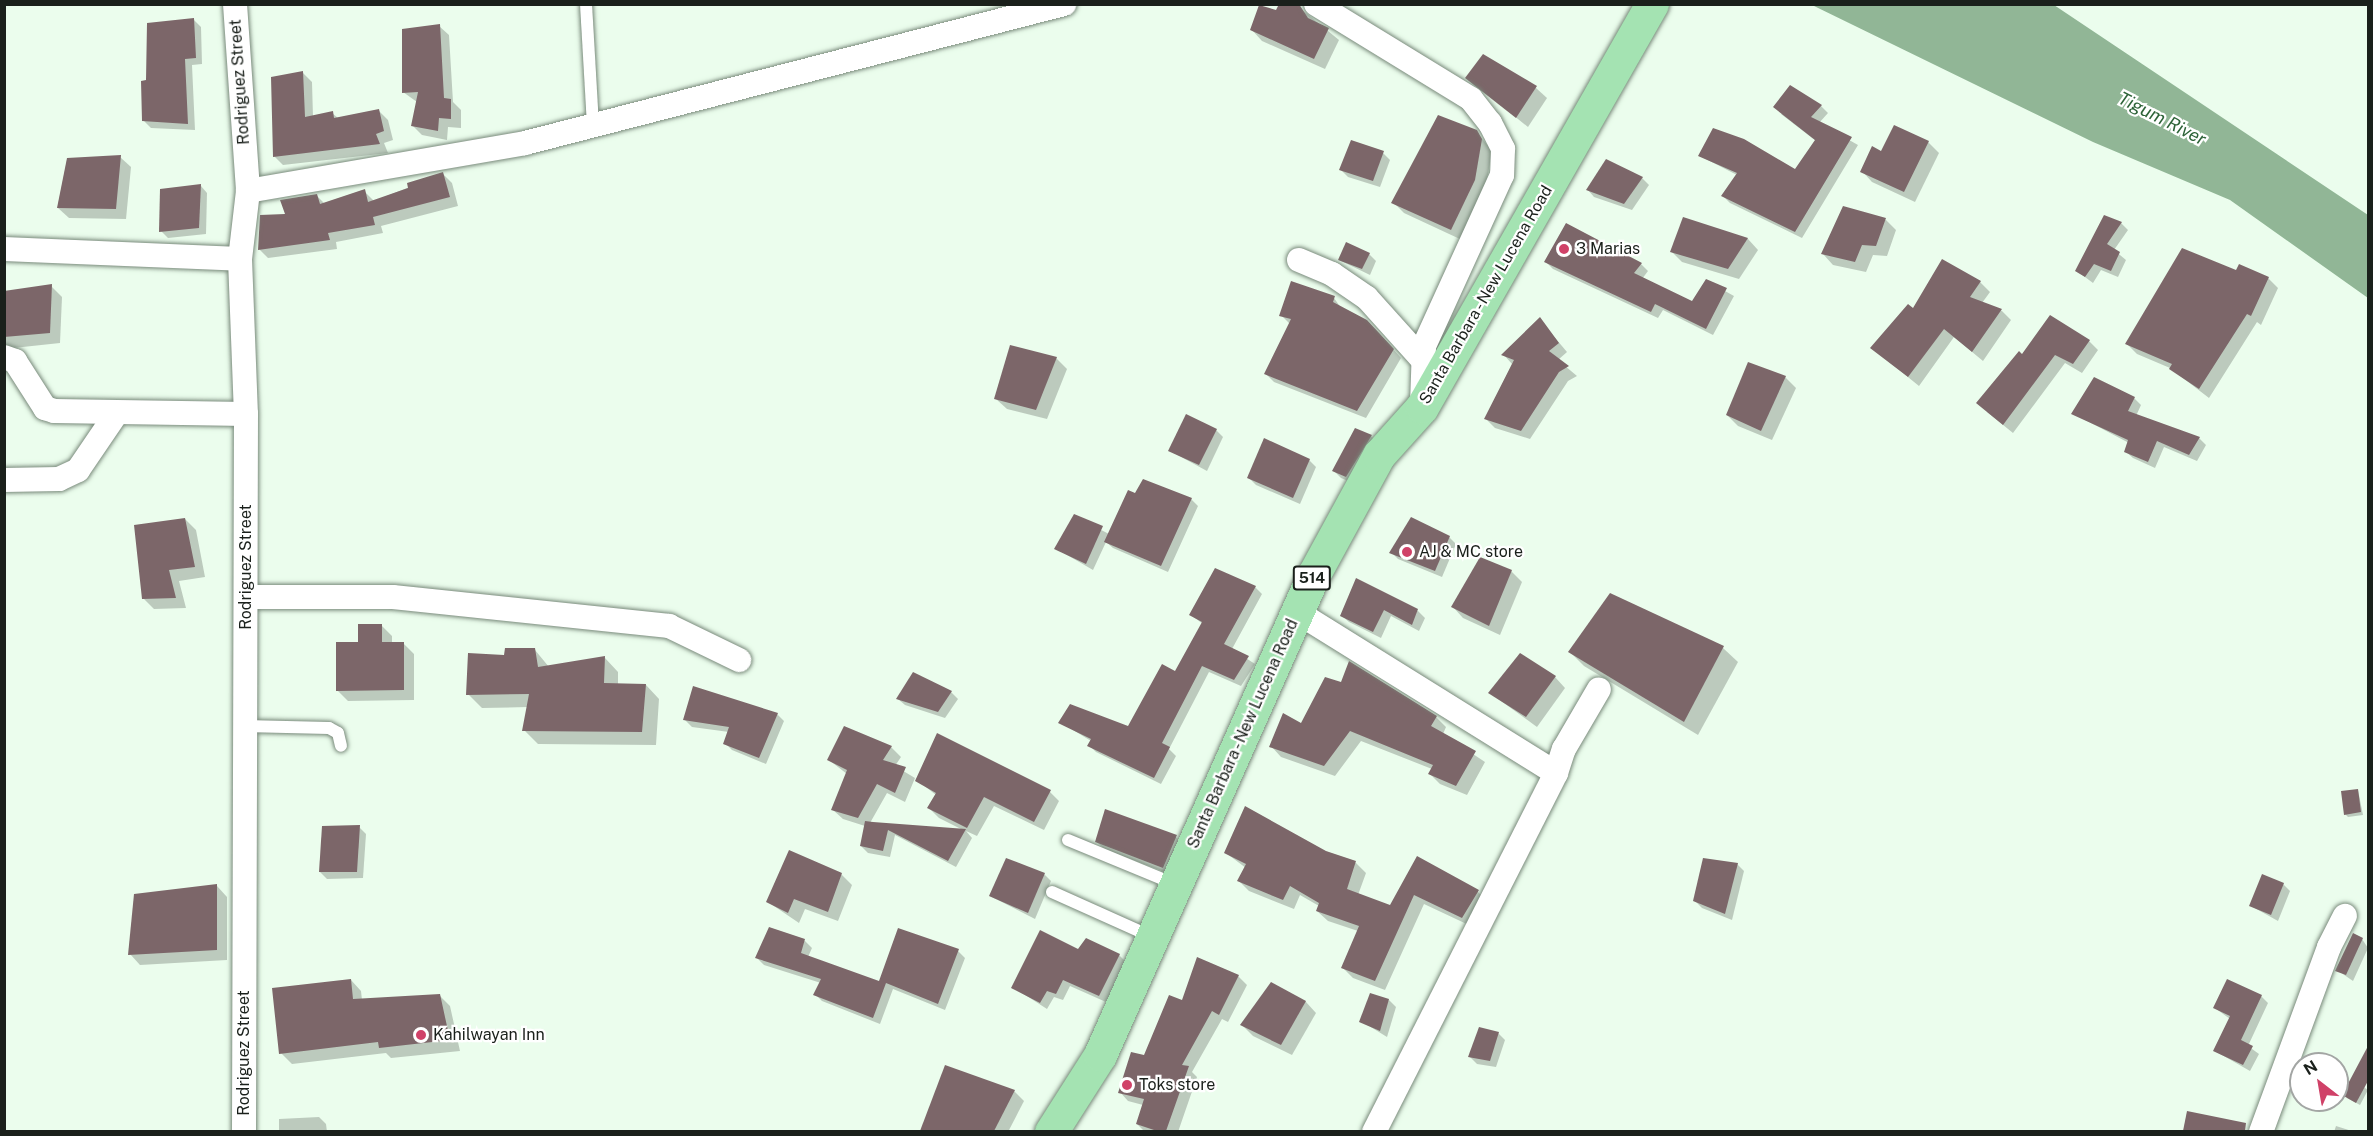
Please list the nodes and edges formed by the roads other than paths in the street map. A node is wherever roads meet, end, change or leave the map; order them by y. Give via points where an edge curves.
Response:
1 (235, 4) edge
2 (586, 4) edge
3 (1064, 4) edge
4 (1316, 4) edge
5 (1652, 4) edge
6 (593, 126) junction
7 (248, 191) junction
8 (4, 249) edge
9 (240, 259) junction
10 (1299, 260) dead end
11 (4, 357) edge
12 (1422, 359) junction
13 (1422, 407) junction
14 (116, 414) junction
15 (246, 414) junction
16 (4, 480) edge
17 (246, 597) junction
18 (1297, 612) junction
19 (739, 660) dead end
20 (1599, 689) dead end
21 (244, 726) junction
22 (341, 746) dead end
23 (1556, 773) junction
24 (1068, 840) dead end
25 (1176, 885) junction
26 (1052, 892) dead end
27 (2345, 916) dead end
28 (1153, 938) junction
29 (244, 1131) edge
30 (1051, 1131) edge
31 (1374, 1131) edge
32 (2261, 1131) edge

1 - 7 street, Rodriguez Street
2 - 6 lane
3 - 6 street
4 - 12 street via 1471,99 1490,123 1503,149 1502,175 1424,346
5 - 13 main road, Santa Barbara - New Lucena Road / 514
6 - 7 street via 525,143
7 - 9 street, Rodriguez Street
8 - 9 street
9 - 15 street, Rodriguez Street
10 - 12 street via 1332,274 1367,298
11 - 14 street via 15,362 45,408
12 - 13 street
13 - 18 main road, Santa Barbara - New Lucena Road / 514 via 1379,455
14 - 15 street
14 - 16 street via 78,470 59,478
15 - 17 street, Rodriguez Street
17 - 19 street via 393,597 669,626
17 - 21 street, Rodriguez Street
18 - 23 street
18 - 25 main road, Santa Barbara - New Lucena Road / 514
20 - 23 street via 1564,749
21 - 22 lane via 329,728 338,733
21 - 29 street, Rodriguez Street
23 - 31 street
24 - 25 lane
25 - 28 main road, Santa Barbara - New Lucena Road / 514
26 - 28 lane
27 - 32 street via 2329,947
28 - 30 main road, Santa Barbara - New Lucena Road / 514 via 1100,1055

